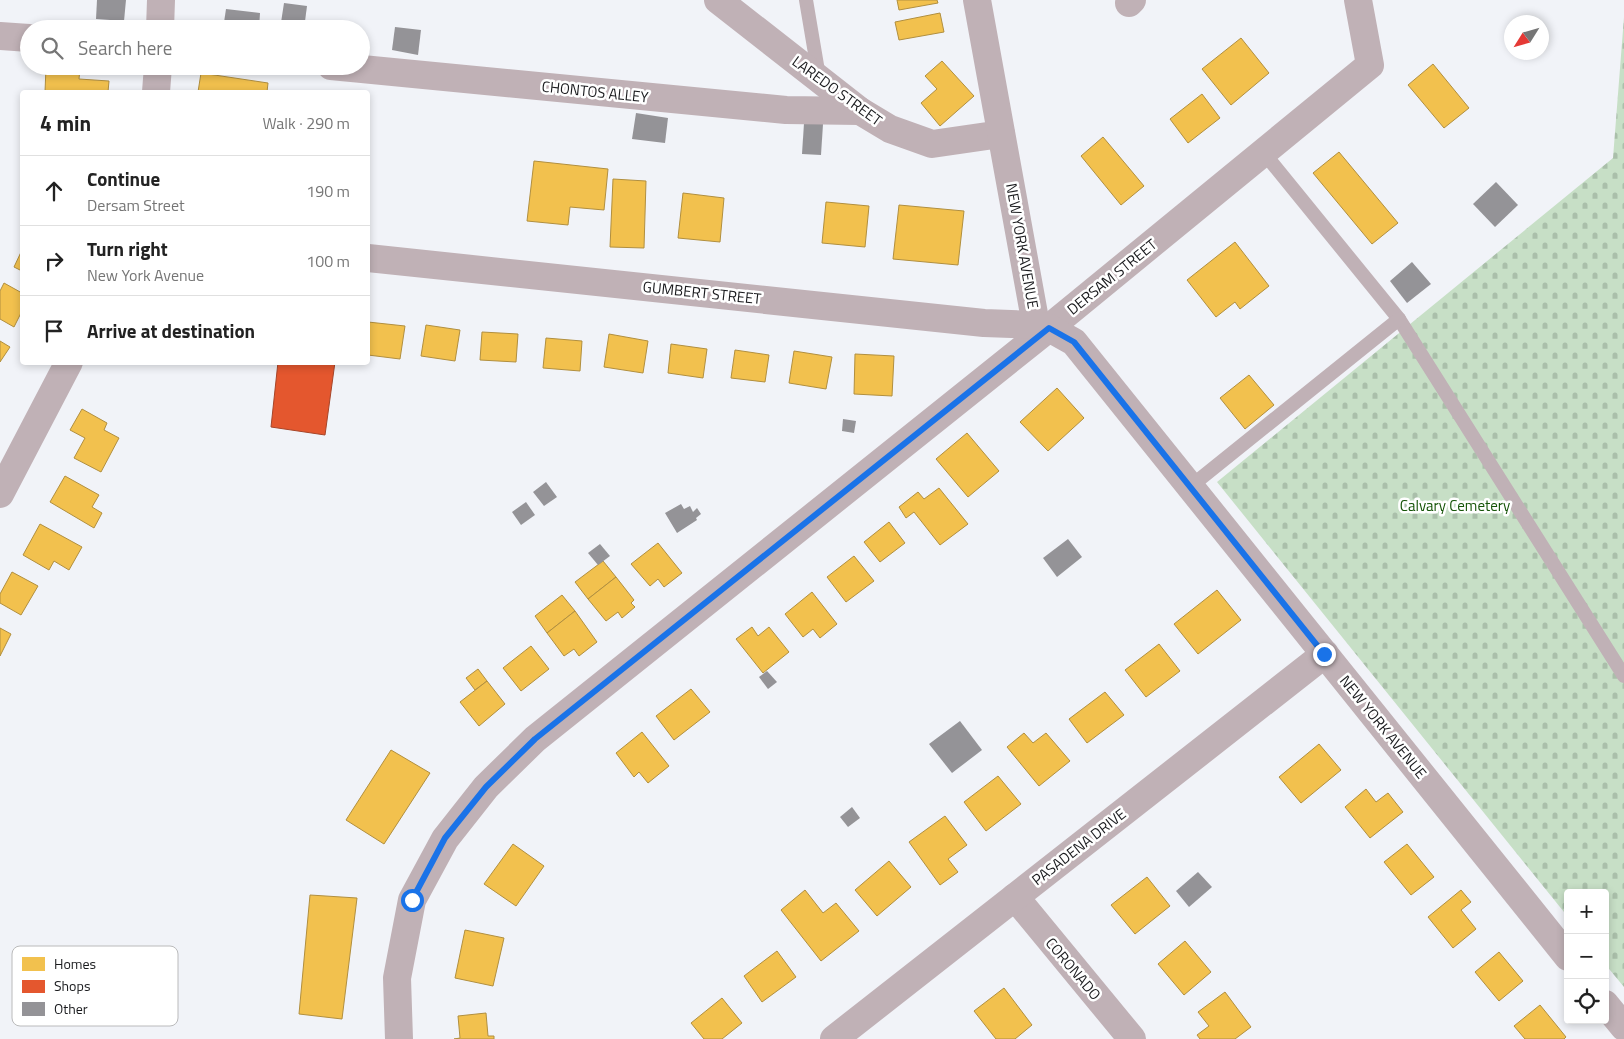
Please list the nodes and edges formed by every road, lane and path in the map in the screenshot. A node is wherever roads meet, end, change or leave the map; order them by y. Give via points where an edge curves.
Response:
1 (161, 0) edge
2 (718, 0) edge
3 (806, 0) edge
4 (977, 0) edge
5 (1358, 0) edge
6 (160, 20) edge
7 (0, 36) edge
8 (20, 37) edge
9 (370, 70) edge
10 (157, 75) edge
11 (820, 80) junction
12 (156, 90) edge
13 (860, 111) junction
14 (1001, 134) junction
15 (1264, 153) junction
16 (370, 258) edge
17 (1399, 319) junction
18 (1042, 327) junction
19 (67, 365) edge
20 (1190, 487) junction
21 (0, 494) edge
22 (1324, 654) junction
23 (1624, 676) edge
24 (1016, 897) junction
25 (1564, 952) edge
26 (1609, 1009) edge
27 (1624, 1027) edge
28 (399, 1039) edge
29 (834, 1039) edge
30 (1132, 1039) edge

1 - 6 street
2 - 11 street, LAREDO STREET
3 - 11 lane
4 - 14 street, NEW YORK AVENUE
5 - 15 street, DERSAM STREET via 1370,65
7 - 8 street
9 - 13 street, CHONTOS ALLEY via 786,110
10 - 12 street
11 - 13 street, LAREDO STREET
13 - 14 street, LAREDO STREET via 890,129 932,144
14 - 18 street, NEW YORK AVENUE
15 - 17 lane
15 - 18 street, DERSAM STREET
16 - 18 street, GUMBERT STREET
17 - 20 lane
17 - 23 lane
18 - 20 street, NEW YORK AVENUE via 1074,342
18 - 28 street, DERSAM STREET via 535,739 486,787 445,838 412,900 397,978
19 - 21 street
20 - 22 street, NEW YORK AVENUE
22 - 24 street, PASADENA DRIVE
22 - 25 street, NEW YORK AVENUE
24 - 29 street, PASADENA DRIVE
24 - 30 street, CORONADO
26 - 27 street

